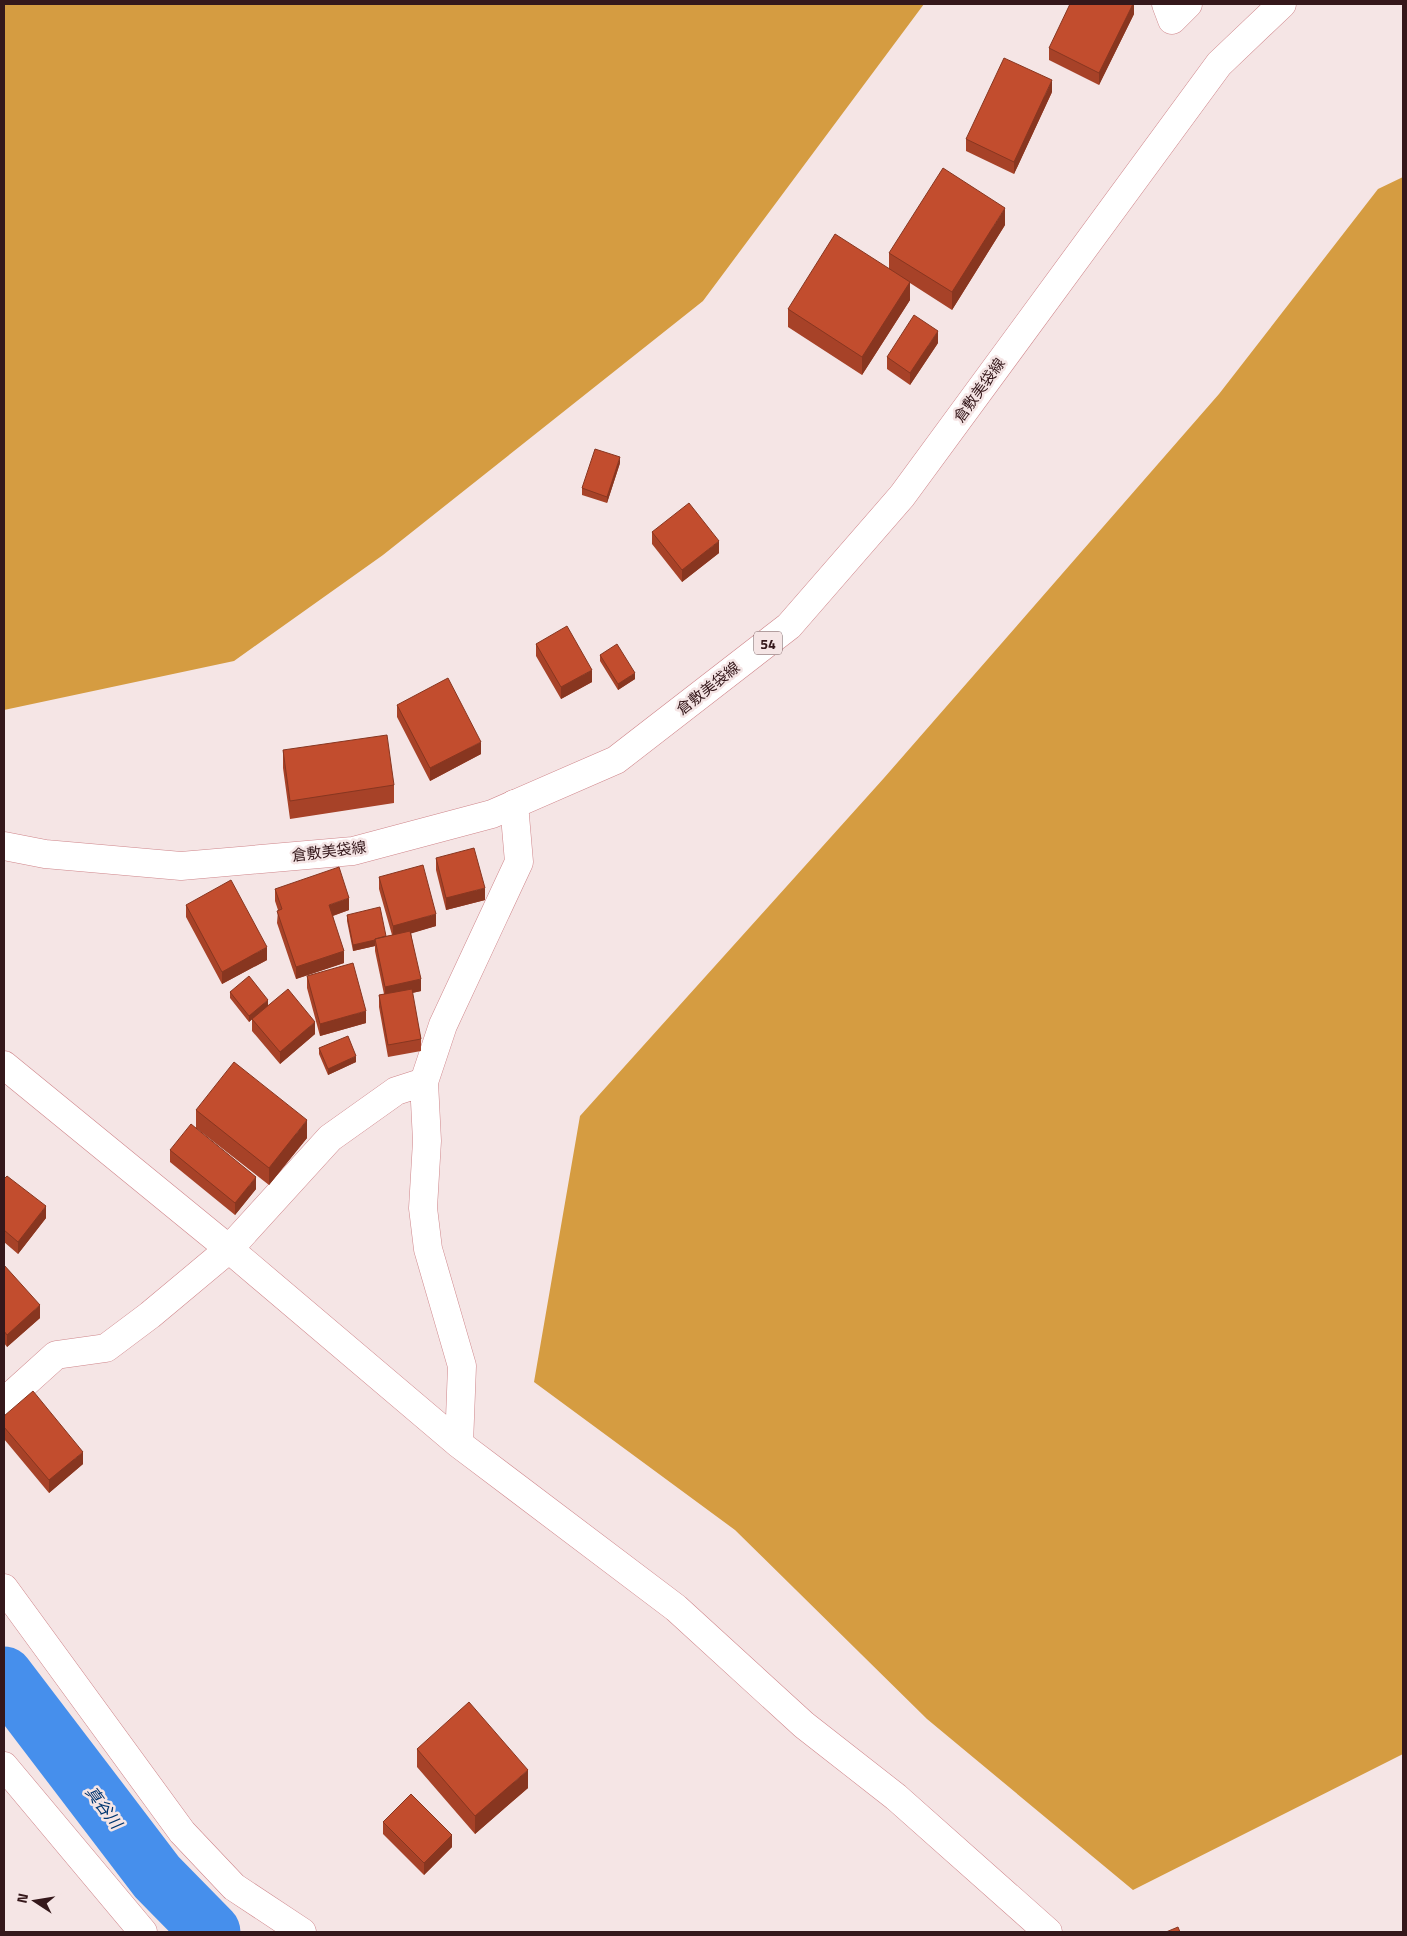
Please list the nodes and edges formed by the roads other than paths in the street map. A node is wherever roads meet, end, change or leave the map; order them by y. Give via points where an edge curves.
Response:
1 (1166, 4) edge
2 (1188, 4) edge
3 (1282, 4) edge
4 (514, 804) junction
5 (4, 846) edge
6 (4, 1064) edge
7 (424, 1082) junction
8 (229, 1249) junction
9 (4, 1402) edge
10 (459, 1444) junction
11 (4, 1588) edge
12 (4, 1766) edge
13 (143, 1932) edge
14 (302, 1932) edge
15 (1048, 1932) edge

1 - 2 street via 1172,20
3 - 4 street, 倉敷美袋線 / 54 via 1219,64 902,496 789,626 616,760
4 - 5 street, 倉敷美袋線 / 54 via 492,814 352,851 190,865 45,854
4 - 7 street via 519,862 443,1025
6 - 8 street
7 - 8 street via 396,1091 330,1138
7 - 10 street via 427,1141 424,1216 428,1249 462,1366
8 - 9 street via 106,1348 56,1355
8 - 10 street
10 - 15 street via 676,1608 804,1725 896,1797
11 - 14 street via 182,1832 234,1887
12 - 13 street

